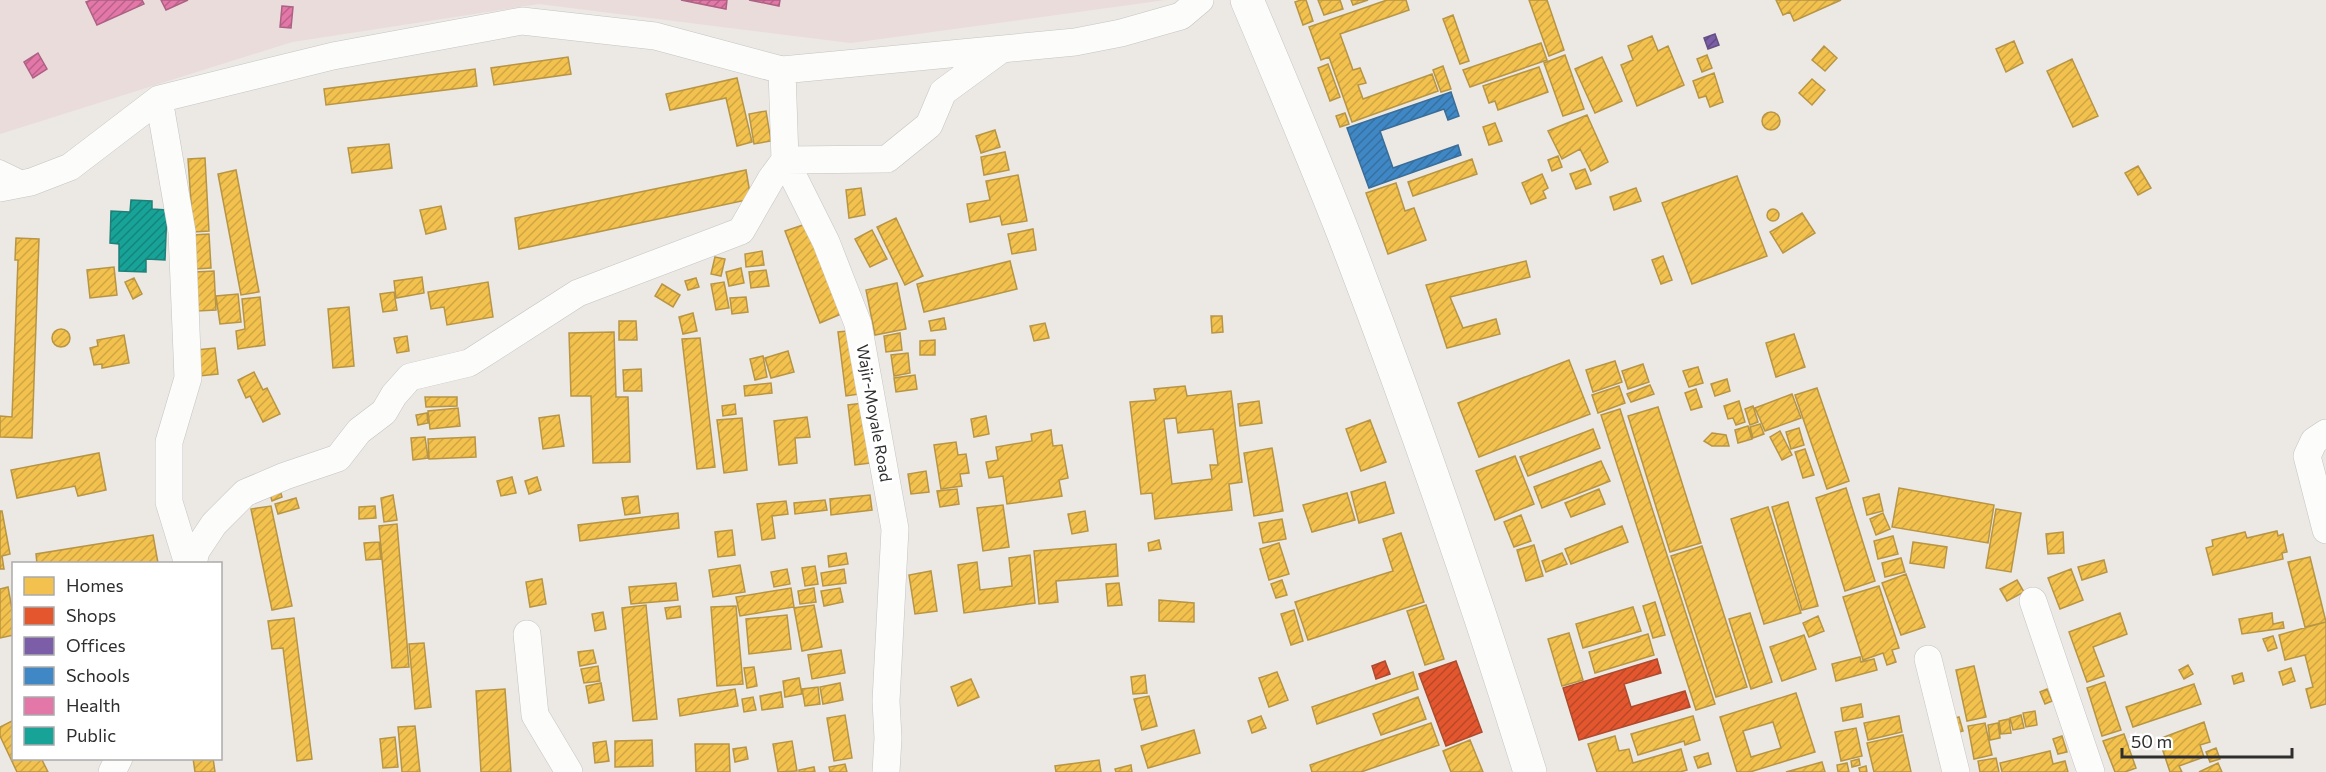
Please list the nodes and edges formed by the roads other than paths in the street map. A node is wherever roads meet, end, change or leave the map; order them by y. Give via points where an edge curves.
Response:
1 (1200, 0) edge
2 (1248, 0) edge
3 (999, 51) junction
4 (782, 70) junction
5 (159, 99) junction
6 (785, 160) junction
7 (0, 166) edge
8 (31, 182) junction
9 (0, 188) edge
10 (2326, 433) edge
11 (2326, 530) edge
12 (187, 562) edge
13 (193, 562) edge
14 (2033, 601) dead end
15 (527, 634) dead end
16 (1928, 659) dead end
17 (569, 772) edge
18 (886, 772) edge
19 (1530, 772) edge
20 (1956, 772) edge
21 (2091, 772) edge

1 - 3 street via 1181,16 1120,33
2 - 19 street via 1344,236 1484,624
3 - 4 street
3 - 6 street via 943,92 929,125 887,159
4 - 5 street via 655,36 522,21 333,56
4 - 6 street, Wajir-Moyale Road
5 - 8 street via 70,167
5 - 12 street via 182,232 188,378 169,442 169,502
6 - 13 street via 741,231 578,293 469,363 410,377 393,394 384,411 359,431 338,458 245,493 214,524 195,551
6 - 18 street, Wajir-Moyale Road via 826,242 858,324 896,529
7 - 8 lane
8 - 9 street
10 - 11 street via 2314,441 2307,456
14 - 21 street
15 - 17 street via 535,715
16 - 20 street

